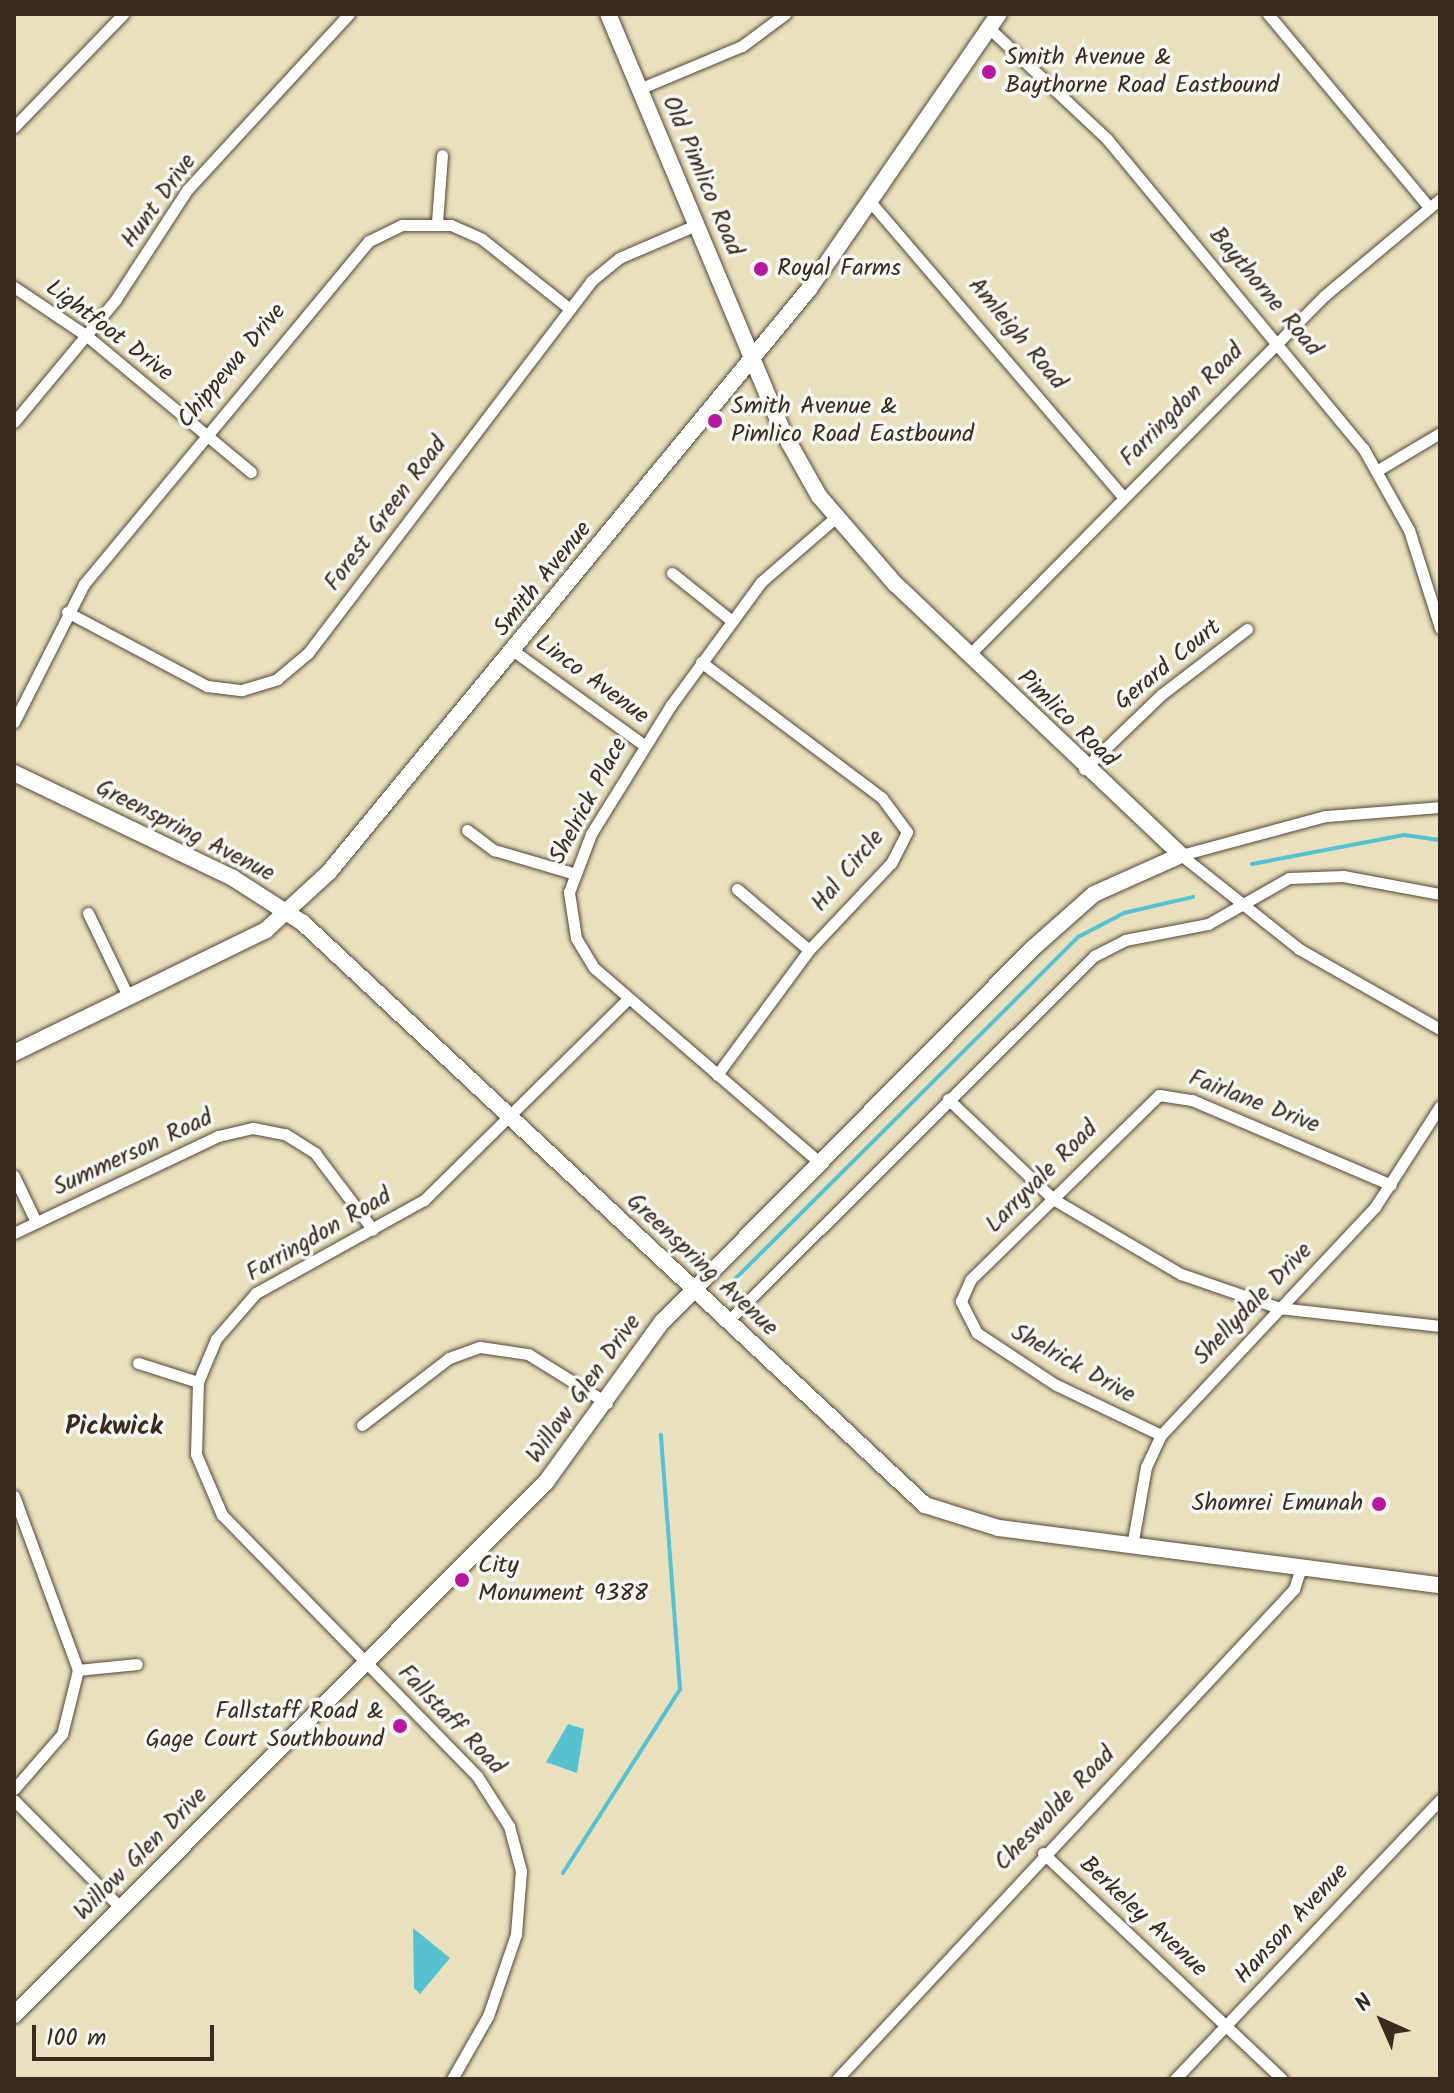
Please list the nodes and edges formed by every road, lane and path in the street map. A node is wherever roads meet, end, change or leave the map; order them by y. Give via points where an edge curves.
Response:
1 (123, 14) edge
2 (349, 14) edge
3 (608, 14) edge
4 (785, 14) edge
5 (999, 14) edge
6 (1268, 14) edge
7 (990, 29) junction
8 (639, 89) junction
9 (14, 127) edge
10 (442, 155) dead end
11 (1440, 199) edge
12 (873, 205) junction
13 (1429, 207) junction
14 (437, 222) junction
15 (696, 225) junction
16 (14, 287) edge
17 (570, 309) junction
18 (87, 336) junction
19 (1277, 341) junction
20 (753, 356) junction
21 (14, 422) edge
22 (1440, 433) edge
23 (204, 434) junction
24 (1378, 470) junction
25 (251, 472) dead end
26 (1122, 496) junction
27 (835, 518) junction
28 (672, 573) dead end
29 (67, 612) junction
30 (732, 621) junction
31 (1440, 628) edge
32 (1247, 629) dead end
33 (515, 652) junction
34 (969, 655) junction
35 (701, 662) junction
36 (14, 722) edge
37 (644, 745) junction
38 (1084, 769) junction
39 (14, 773) edge
40 (1440, 807) edge
41 (467, 830) dead end
42 (1181, 855) junction
43 (572, 873) junction
44 (737, 889) dead end
45 (1440, 894) edge
46 (1242, 903) junction
47 (289, 912) junction
48 (88, 913) dead end
49 (809, 950) junction
50 (128, 996) junction
51 (627, 1000) junction
52 (1440, 1029) edge
53 (14, 1053) edge
54 (717, 1075) junction
55 (948, 1099) junction
56 (1144, 1106) joint
57 (1440, 1106) edge
58 (513, 1118) junction
59 (819, 1162) junction
60 (14, 1176) edge
61 (1391, 1185) junction
62 (1053, 1199) junction
63 (36, 1222) junction
64 (373, 1230) junction
65 (14, 1233) edge
66 (971, 1279) joint
67 (693, 1290) junction
68 (1279, 1308) junction
69 (727, 1322) junction
70 (1440, 1326) edge
71 (138, 1363) dead end
72 (198, 1382) junction
73 (607, 1403) junction
74 (362, 1425) dead end
75 (1161, 1435) junction
76 (14, 1496) edge
77 (1132, 1546) junction
78 (1301, 1568) junction
79 (1440, 1585) edge
80 (137, 1664) dead end
81 (366, 1664) junction
82 (78, 1670) junction
83 (14, 1789) edge
84 (14, 1800) edge
85 (1440, 1800) edge
86 (1043, 1853) junction
87 (121, 1908) junction
88 (14, 2015) edge
89 (1226, 2026) junction
90 (835, 2077) edge
91 (452, 2079) edge
92 (1175, 2079) edge
93 (1282, 2079) edge

1 - 9 street
2 - 18 street, Hunt Drive via 187,190
3 - 8 main road, Old Pimlico Road
4 - 8 street via 742,46
5 - 7 main road, Smith Avenue
6 - 13 street
7 - 12 main road, Smith Avenue
7 - 19 street, Baythorne Road via 1107,139
8 - 15 main road, Old Pimlico Road
10 - 14 street
11 - 13 street, Farringdon Road
12 - 20 main road, Smith Avenue
12 - 26 street, Amleigh Road
13 - 19 street, Farringdon Road
14 - 17 street, Chippewa Drive via 482,239
14 - 23 street, Chippewa Drive via 402,225 356,252
15 - 17 street, Forest Green Road via 612,263
15 - 20 main road, Old Pimlico Road
16 - 18 street, Lightfoot Drive
17 - 29 street, Forest Green Road via 308,653 277,679 242,690 207,686
18 - 21 street, Hunt Drive
18 - 23 street, Lightfoot Drive
19 - 24 street, Baythorne Road
19 - 26 street, Farringdon Road
20 - 27 main road, Pimlico Road via 795,456
20 - 33 main road, Smith Avenue
22 - 24 street
23 - 25 street, Lightfoot Drive
23 - 29 street, Chippewa Drive
24 - 31 street, Baythorne Road via 1409,530
26 - 34 street, Farringdon Road
27 - 30 street, Shelrick Place via 775,566
27 - 34 main road, Pimlico Road
28 - 30 street
29 - 36 street, Chippewa Drive
30 - 35 street, Shelrick Place
32 - 38 street, Gerard Court via 1162,694
33 - 37 street, Linco Avenue
33 - 47 main road, Smith Avenue
34 - 38 main road, Pimlico Road
35 - 37 street, Shelrick Place
35 - 49 street, Hal Circle via 882,798 907,832 891,863
37 - 43 street, Shelrick Place
38 - 42 main road, Pimlico Road
39 - 47 main road, Greenspring Avenue via 205,863
40 - 42 street via 1326,816
41 - 43 street via 494,850
42 - 46 street, Pimlico Road
42 - 59 main road, Willow Glen Drive via 1075,908
43 - 51 street, Shelrick Place via 576,938
44 - 49 street
45 - 46 street via 1304,876
46 - 52 street, Pimlico Road via 1299,949
46 - 55 street via 1208,924 1125,940 1094,956
47 - 50 main road, Smith Avenue via 238,945
47 - 58 main road, Greenspring Avenue
48 - 50 street
49 - 54 street, Hal Circle
50 - 53 main road, Smith Avenue
51 - 54 street, Shelrick Place
51 - 58 street, Farringdon Road
54 - 59 street, Shelrick Place
55 - 62 street
55 - 69 street
56 - 61 street, Fairlane Drive via 1159,1095 1180,1095
56 - 62 street, Larryvale Road
57 - 61 street, Shellydale Drive
58 - 64 street, Farringdon Road via 450,1180
58 - 67 main road, Greenspring Avenue
59 - 67 main road, Willow Glen Drive
60 - 63 street
61 - 68 street, Shellydale Drive
62 - 66 street, Larryvale Road
62 - 68 street via 1181,1274
63 - 64 street, Summerson Road via 218,1136 253,1128 285,1134 315,1153
63 - 65 street, Summerson Road
64 - 72 street, Farringdon Road via 256,1293 222,1329
66 - 75 street, Shelrick Drive via 961,1301 977,1333 1056,1385
67 - 69 main road, Greenspring Avenue
67 - 73 main road, Willow Glen Drive via 639,1351
68 - 70 street
68 - 75 street, Shellydale Drive
69 - 77 main road, Greenspring Avenue via 925,1505 967,1522
71 - 72 street
72 - 81 street, Farringdon Road via 194,1435 214,1501
73 - 74 street via 528,1354 480,1347 449,1358
73 - 81 main road, Willow Glen Drive via 556,1471
75 - 77 street, Shellydale Drive via 1146,1467
76 - 82 street
77 - 78 main road, Greenspring Avenue
78 - 79 main road, Greenspring Avenue
78 - 86 street, Cheswolde Road via 1294,1589
80 - 82 street
81 - 87 main road, Willow Glen Drive
81 - 91 street, Fallstaff Road via 488,1788 519,1855 521,1908 506,1969
82 - 83 street via 62,1734
84 - 87 street
85 - 89 street, Hanson Avenue
86 - 89 street, Berkeley Avenue
86 - 90 street, Cheswolde Road
87 - 88 main road, Willow Glen Drive
89 - 92 street, Hanson Avenue
89 - 93 street, Berkeley Avenue

